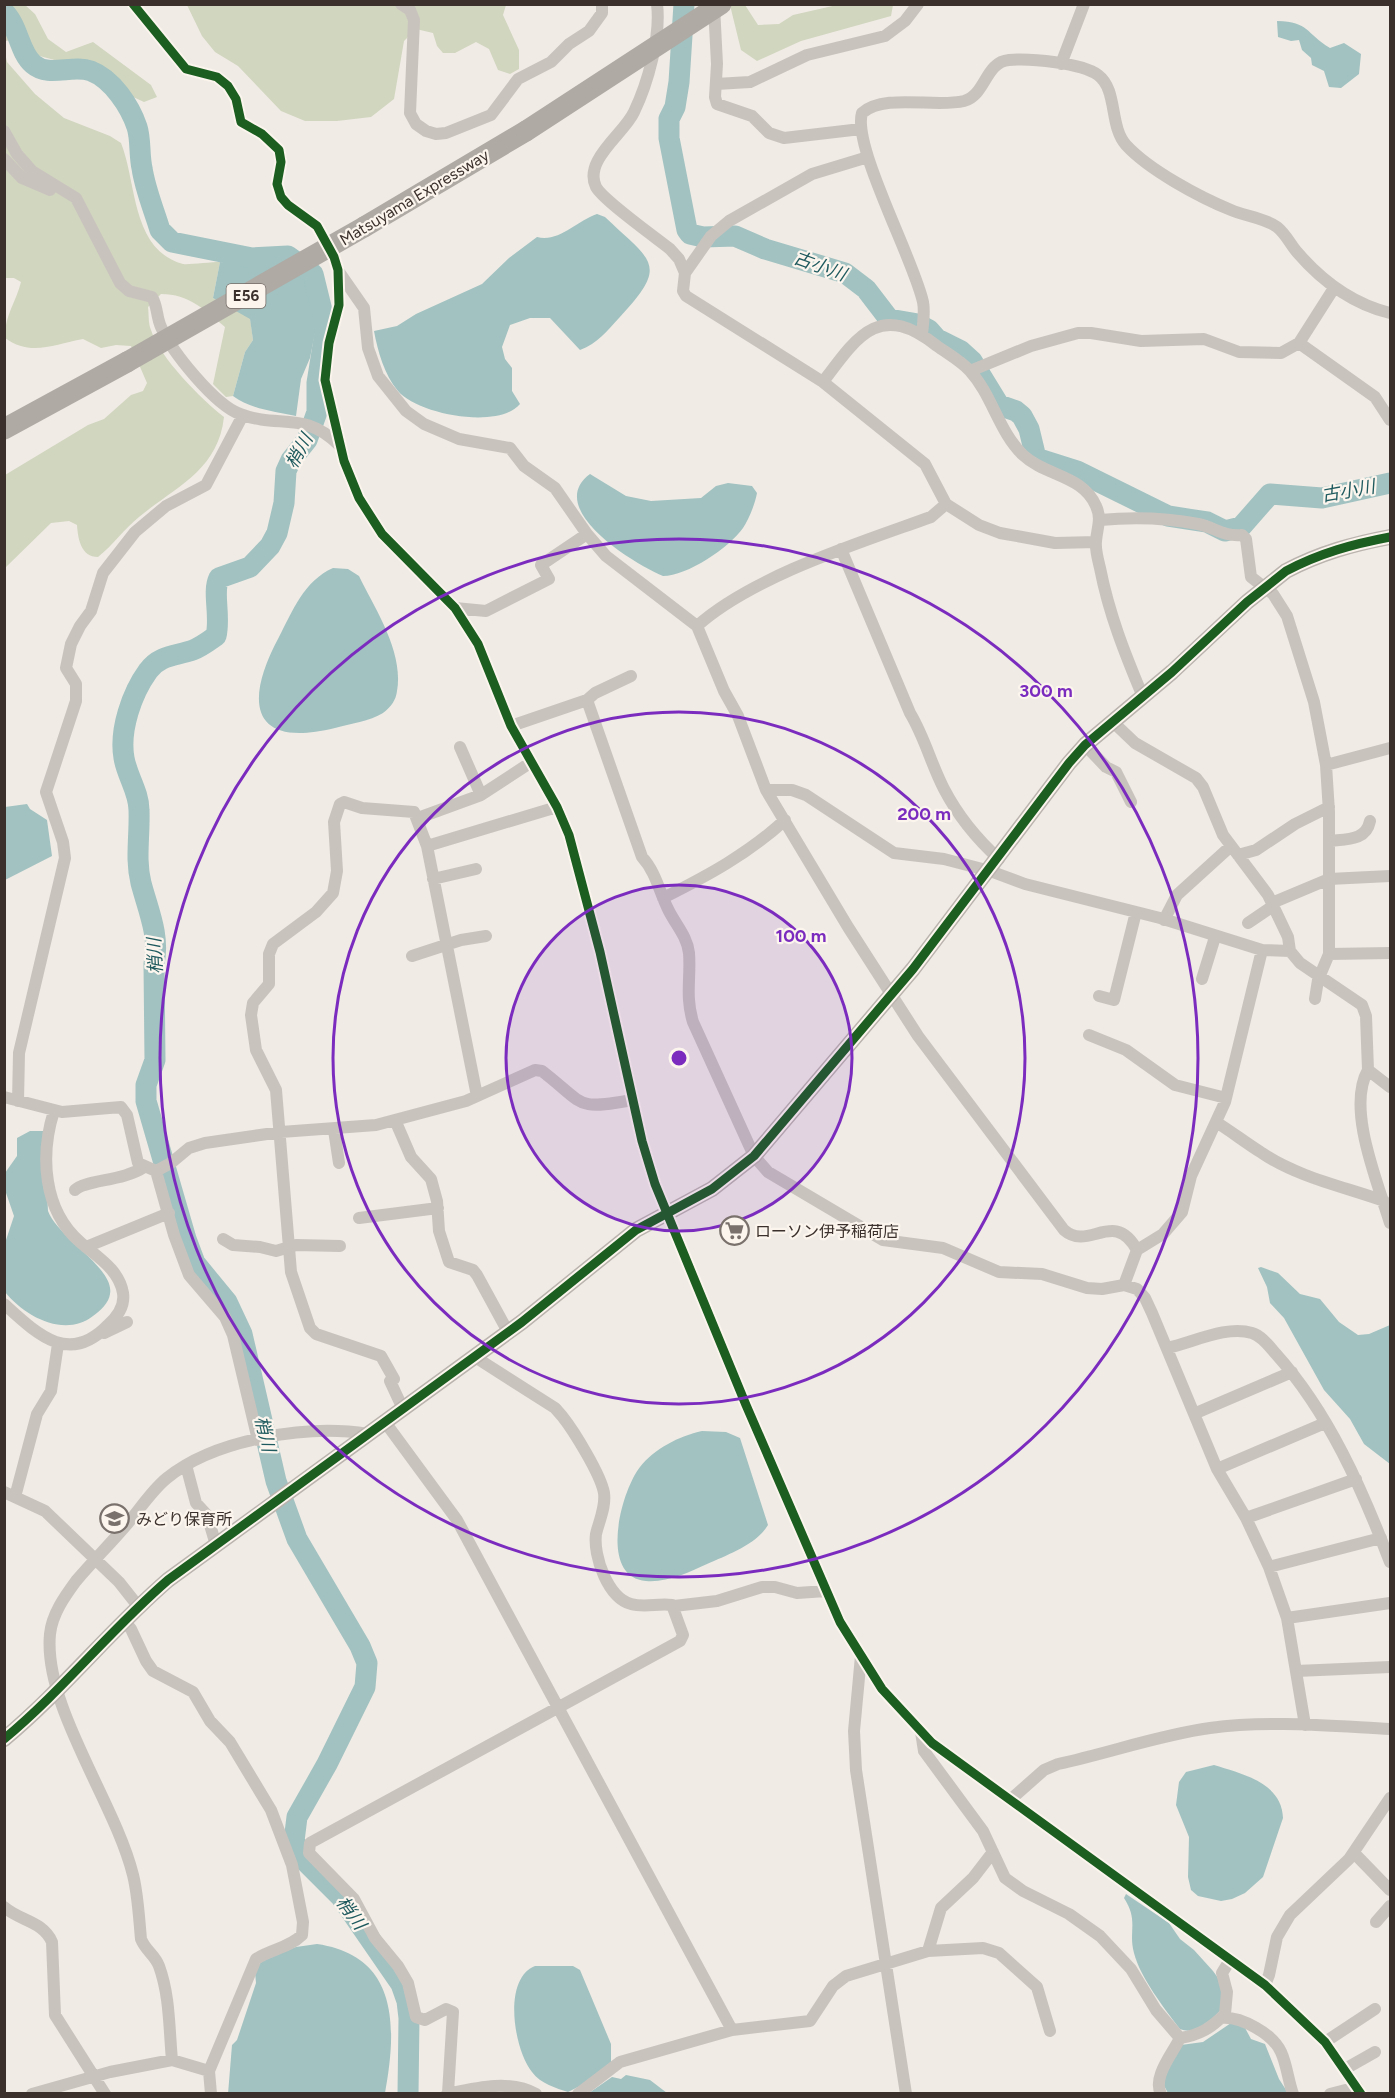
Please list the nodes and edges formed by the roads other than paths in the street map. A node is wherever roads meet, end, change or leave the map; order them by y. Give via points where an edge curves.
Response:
1 (133, 4) edge
2 (401, 4) edge
3 (602, 4) edge
4 (657, 4) edge
5 (714, 4) edge
6 (721, 4) edge
7 (918, 4) edge
8 (1084, 4) edge
9 (1062, 64) junction
10 (716, 84) junction
11 (861, 129) junction
12 (4, 131) edge
13 (868, 157) junction
14 (4, 159) edge
15 (63, 191) junction
16 (338, 270) junction
17 (685, 273) junction
18 (1334, 288) junction
19 (1390, 313) edge
20 (922, 334) junction
21 (1299, 343) junction
22 (970, 371) junction
23 (823, 382) junction
24 (243, 415) junction
25 (1390, 420) edge
26 (4, 429) edge
27 (339, 446) junction
28 (946, 504) junction
29 (1100, 520) junction
30 (587, 534) junction
31 (1390, 537) edge
32 (1096, 542) junction
33 (841, 549) junction
34 (1264, 588) junction
35 (455, 608) junction
36 (697, 626) junction
37 (631, 676) dead end
38 (1143, 697) junction
39 (587, 699) junction
40 (1113, 722) junction
41 (511, 726) junction
42 (1085, 745) junction
43 (460, 747) dead end
44 (1390, 748) edge
45 (530, 763) junction
46 (1326, 765) junction
47 (766, 790) junction
48 (481, 795) junction
49 (1131, 802) dead end
50 (557, 807) junction
51 (1329, 807) junction
52 (418, 818) junction
53 (785, 820) junction
54 (1370, 820) dead end
55 (1329, 841) junction
56 (427, 846) junction
57 (1235, 850) junction
58 (994, 865) junction
59 (476, 869) dead end
60 (1390, 876) edge
61 (433, 879) junction
62 (1329, 879) junction
63 (663, 898) junction
64 (1272, 905) junction
65 (1136, 912) junction
66 (1164, 920) junction
67 (1248, 923) dead end
68 (486, 936) dead end
69 (1215, 937) junction
70 (446, 946) junction
71 (1262, 950) junction
72 (1290, 951) junction
73 (1390, 953) edge
74 (1329, 954) junction
75 (412, 956) dead end
76 (1320, 975) junction
77 (1202, 979) dead end
78 (1099, 996) dead end
79 (891, 997) junction
80 (1315, 999) dead end
81 (1089, 1035) dead end
82 (1368, 1070) junction
83 (1390, 1087) edge
84 (477, 1096) junction
85 (4, 1097) edge
86 (1226, 1098) junction
87 (633, 1100) junction
88 (18, 1101) junction
89 (54, 1111) junction
90 (394, 1120) junction
91 (1215, 1122) junction
92 (334, 1130) junction
93 (281, 1132) junction
94 (754, 1156) junction
95 (339, 1163) dead end
96 (144, 1167) junction
97 (156, 1171) junction
98 (75, 1190) dead end
99 (1384, 1202) junction
100 (438, 1208) junction
101 (666, 1212) junction
102 (169, 1213) junction
103 (359, 1218) dead end
104 (1390, 1222) edge
105 (223, 1239) dead end
106 (340, 1246) dead end
107 (86, 1247) junction
108 (290, 1249) junction
109 (1137, 1250) junction
110 (1124, 1286) junction
111 (4, 1304) edge
112 (127, 1322) dead end
113 (508, 1332) junction
114 (94, 1338) junction
115 (58, 1344) junction
116 (1167, 1347) junction
117 (475, 1357) junction
118 (1292, 1372) junction
119 (403, 1409) junction
120 (1196, 1413) junction
121 (385, 1422) junction
122 (1325, 1423) junction
123 (368, 1434) junction
124 (264, 1439) junction
125 (186, 1465) junction
126 (1217, 1469) junction
127 (1356, 1479) junction
128 (10, 1495) edge
129 (1246, 1518) junction
130 (1381, 1538) junction
131 (216, 1545) junction
132 (96, 1558) junction
133 (1390, 1562) edge
134 (1269, 1567) junction
135 (826, 1591) junction
136 (1390, 1603) edge
137 (138, 1606) junction
138 (674, 1606) junction
139 (1287, 1618) junction
140 (124, 1621) junction
141 (861, 1656) junction
142 (1390, 1667) edge
143 (1296, 1671) junction
144 (57, 1692) junction
145 (558, 1706) junction
146 (1305, 1725) junction
147 (1390, 1729) edge
148 (921, 1732) junction
149 (4, 1739) edge
150 (1390, 1798) edge
151 (1010, 1800) junction
152 (993, 1852) junction
153 (1354, 1853) junction
154 (1390, 1890) edge
155 (1390, 1906) edge
156 (4, 1907) edge
157 (1376, 1922) dead end
158 (928, 1952) junction
159 (1230, 1960) junction
160 (886, 1962) junction
161 (1265, 1985) junction
162 (1375, 2009) dead end
163 (1221, 2018) junction
164 (732, 2030) junction
165 (1050, 2031) dead end
166 (1180, 2038) junction
167 (1325, 2042) junction
168 (1376, 2052) dead end
169 (172, 2060) junction
170 (1345, 2069) junction
171 (209, 2071) junction
172 (95, 2075) junction
173 (1359, 2090) edge
174 (477, 2091) edge
175 (447, 2093) edge
176 (32, 2094) edge
177 (105, 2094) edge
178 (211, 2094) edge
179 (536, 2094) edge
180 (578, 2094) edge
181 (906, 2094) edge
182 (1161, 2094) edge
183 (1293, 2094) edge
184 (1330, 2094) edge

1 - 16 street via 186,69 217,77 228,87 237,99 241,122 279,150 277,184 282,196 324,235
2 - 3 street via 410,10 414,20 410,114 416,124 436,134 491,115 518,79 551,62 589,31 602,13
4 - 17 street via 659,28 641,95 633,114 599,159 594,179 604,197 670,249
5 - 10 street
6 - 26 highway, Matsuyama Expressway / E56, bridge via 526,131 364,227
7 - 10 street via 905,21 885,36 807,55 750,82
8 - 9 street
9 - 11 street via 1003,61 991,70 972,97 868,107 862,112
9 - 18 street via 1087,69 1101,78 1107,86 1119,134 1139,156 1211,201 1278,228
10 - 11 street via 717,104 752,116 775,137
11 - 13 street
12 - 15 street via 32,171
13 - 17 street via 812,174 729,221 711,236
13 - 20 street via 923,303
14 - 15 street via 29,182
15 - 24 street via 76,198 120,283 129,291 152,297 161,328 176,350 212,396
16 - 27 street via 338,317 325,371
16 - 30 street via 364,308 368,348 378,376 406,411 424,424 459,439 510,448 524,466 555,488
17 - 23 street via 683,291 692,302
18 - 19 street
18 - 21 street
20 - 22 street
20 - 23 street via 896,324 869,329
21 - 22 street via 1281,353 1269,354 1239,352 1204,339 1141,341 1078,333 1031,346
21 - 25 street via 1375,397
22 - 29 street via 1022,455 1076,483 1095,502
23 - 28 street via 925,464
24 - 27 street via 309,425 327,433
24 - 88 street via 206,485 166,506 122,547 103,573 91,611 71,644 66,668 76,684 76,701 46,792 65,858 19,1053
27 - 35 street via 359,498 382,534
28 - 32 street via 1000,533 1055,543
28 - 33 street via 931,517
29 - 32 street
29 - 34 street via 1138,518 1194,523 1223,534 1242,535 1251,577
30 - 35 street via 541,565 549,579 486,610
30 - 36 street via 606,556
31 - 34 street via 1313,557
32 - 38 street via 1118,639
33 - 36 street via 715,610
33 - 58 street via 943,787
34 - 38 street
34 - 46 street via 1287,615 1314,702
35 - 41 street via 478,644
36 - 47 street
37 - 39 street
38 - 40 street
39 - 41 street
39 - 63 street via 642,857
40 - 42 street
40 - 57 street via 1135,743 1196,778 1223,835
41 - 45 street
42 - 49 street via 1116,772
42 - 58 street
43 - 48 street
44 - 46 street
45 - 48 street
45 - 50 street
46 - 51 street
47 - 53 street
47 - 58 street via 792,790 806,795 894,853
48 - 52 street
50 - 56 street
50 - 87 street via 569,835 591,918
51 - 55 street
51 - 57 street via 1294,824 1256,850
52 - 56 street
52 - 93 street via 408,810 340,804 334,822 337,872 333,893 270,949 269,984 254,1003 251,1025 256,1050 276,1090
53 - 63 street via 731,861
53 - 79 street
54 - 55 street via 1362,836
55 - 62 street
56 - 61 street
57 - 64 street
57 - 66 street via 1177,895
58 - 65 street via 1025,884
58 - 79 street
59 - 61 street
60 - 62 street
61 - 70 street
62 - 64 street
62 - 74 street
63 - 94 street via 686,940 688,1000 693,1022
64 - 67 street
64 - 72 street via 1288,937
65 - 66 street
65 - 78 street via 1114,1000
66 - 69 street
68 - 70 street
69 - 71 street
69 - 77 street
70 - 75 street
70 - 84 street
71 - 72 street
71 - 86 street
72 - 76 street via 1300,963
73 - 74 street
74 - 76 street
76 - 80 street
76 - 82 street via 1362,1005
79 - 94 street
79 - 109 street via 1064,1230 1079,1236 1119,1230 1130,1237
81 - 86 street via 1126,1050 1175,1084
82 - 83 street
82 - 99 street via 1362,1081 1362,1118
84 - 87 street via 536,1070 584,1105
84 - 90 street
85 - 88 street
86 - 91 street
87 - 101 street
88 - 89 street
89 - 96 street via 121,1107 128,1115 135,1158
89 - 107 street via 46,1142 49,1185 61,1223
90 - 92 street
90 - 100 street via 411,1157 431,1179
91 - 99 street via 1262,1153 1297,1170
91 - 109 street via 1191,1176 1182,1212 1164,1234
92 - 93 street
92 - 95 street
93 - 97 street via 205,1143 189,1148
93 - 108 street
94 - 101 street via 712,1189
94 - 110 street via 768,1172 883,1240 943,1248 999,1272 1042,1274 1087,1288
96 - 97 street
96 - 98 street via 134,1174
97 - 102 street
99 - 104 street
100 - 103 street
100 - 113 street via 439,1232 449,1262 473,1270
101 - 113 street via 636,1230
101 - 135 street
102 - 107 street
102 - 124 street via 189,1275 214,1302 233,1335
105 - 108 street via 233,1245
106 - 108 street via 296,1245
107 - 114 street via 114,1271 123,1293 118,1314
108 - 119 street via 291,1272 310,1328 316,1334 381,1356 394,1379 390,1381
109 - 110 street
110 - 116 street via 1137,1289 1145,1298
111 - 115 street via 40,1336
112 - 114 street
113 - 117 street
114 - 115 street via 79,1345
115 - 128 street via 51,1391 37,1414
116 - 118 street via 1201,1337 1250,1332 1260,1336
116 - 120 street
117 - 119 street
117 - 138 street via 555,1408 571,1427 602,1486 604,1503 596,1546 602,1569 616,1595 632,1604
118 - 120 street
118 - 122 street
119 - 121 street
120 - 126 street
121 - 123 street
121 - 145 street via 457,1520
122 - 126 street
122 - 127 street
123 - 124 street via 305,1430
123 - 131 street
124 - 125 street via 224,1449
125 - 131 street via 196,1503 207,1515
125 - 132 street via 164,1480
126 - 129 street
127 - 129 street
127 - 130 street
128 - 132 street via 45,1511
129 - 134 street
130 - 133 street
130 - 134 street
131 - 137 street
132 - 137 street
132 - 144 street via 64,1597 52,1625 52,1675
134 - 139 street
135 - 138 street via 798,1593 762,1587 717,1601
135 - 141 street
136 - 139 street
137 - 140 street
138 - 145 street via 673,1613 683,1635 680,1641
139 - 143 street
140 - 144 street
140 - 171 street via 153,1671 193,1692 210,1721 230,1742 271,1810 292,1865 303,1922 302,1935 289,1945 262,1954 251,1966
141 - 148 street via 882,1689
141 - 160 street via 854,1750
142 - 143 street
143 - 146 street
144 - 149 street
144 - 169 street via 133,1875 141,1939 159,1967 168,2002
145 - 164 street
145 - 175 street via 310,1843 309,1853 354,1899 375,1938 398,1966 408,1983 416,2017 424,2020 446,2010 453,2012
146 - 147 street
146 - 151 street via 1212,1728 1166,1736 1058,1764 1044,1770
148 - 151 street
148 - 152 street via 924,1751 983,1831
150 - 153 street
151 - 159 street
152 - 158 street via 973,1878 941,1908
152 - 166 street via 1005,1878 1100,1936 1131,1969 1156,2010
153 - 154 street
153 - 161 street via 1290,1915 1277,1937
155 - 157 street
156 - 172 street via 49,1934 55,2015
158 - 160 street
158 - 165 street via 983,1948 999,1953 1037,1987
159 - 161 street
159 - 163 street via 1222,1974 1227,2002
160 - 164 street via 846,1976 834,1986 810,2021
160 - 181 street
161 - 167 street
162 - 167 street
163 - 166 street via 1202,2033
163 - 183 street via 1239,2019 1279,2048
164 - 180 street via 620,2062
166 - 182 street via 1161,2073
167 - 170 street
168 - 170 street
169 - 171 street
169 - 172 street
170 - 173 street
171 - 178 street
172 - 176 street
172 - 177 street
173 - 184 street
174 - 175 street
174 - 179 street via 523,2086

